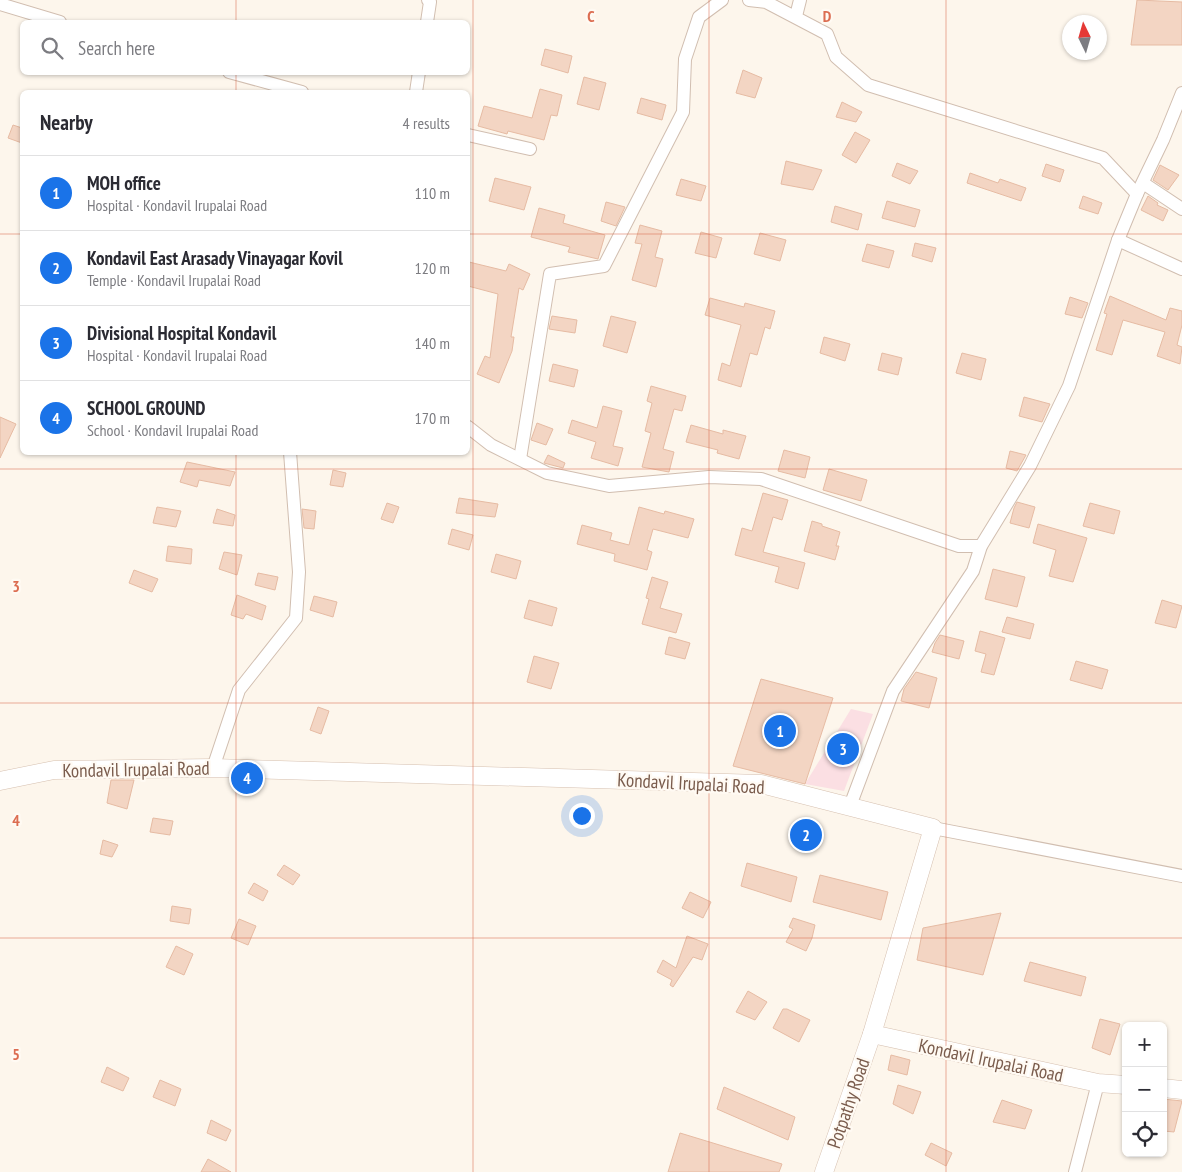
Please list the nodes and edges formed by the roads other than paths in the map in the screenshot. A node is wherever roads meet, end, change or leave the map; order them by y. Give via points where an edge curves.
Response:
1 (428, 0) edge
2 (722, 0) edge
3 (749, 0) edge
4 (800, 0) edge
5 (0, 4) edge
6 (796, 16) junction
7 (53, 20) edge
8 (427, 20) edge
9 (240, 75) edge
10 (419, 75) edge
11 (295, 90) edge
12 (416, 90) edge
13 (1182, 93) edge
14 (470, 135) edge
15 (530, 149) dead end
16 (1140, 188) junction
17 (1182, 209) edge
18 (1118, 240) junction
19 (1182, 269) edge
20 (470, 429) edge
21 (290, 455) edge
22 (520, 459) junction
23 (981, 546) junction
24 (213, 768) junction
25 (0, 781) edge
26 (850, 806) junction
27 (933, 828) junction
28 (1182, 876) edge
29 (872, 1034) junction
30 (1098, 1083) junction
31 (1122, 1085) edge
32 (1167, 1088) edge
33 (1182, 1090) edge
34 (824, 1172) edge
35 (1076, 1172) edge

1 - 8 street
2 - 22 street via 698,17 685,59 683,112 604,266 550,274
3 - 6 street via 766,2
4 - 6 street
5 - 7 street
6 - 16 street via 827,34 836,57 868,85 1102,158
9 - 11 street
10 - 12 street
13 - 16 street
14 - 15 street
16 - 17 street
16 - 18 street
18 - 19 street
18 - 23 street via 1069,386 1030,466
20 - 22 street via 490,445
21 - 24 street via 299,572 296,618 240,690
22 - 23 street via 547,473 609,486 709,477 761,479 959,546
23 - 26 street via 973,571 893,691
24 - 25 street, Kondavil Irupalai Road via 54,770
24 - 26 street, Kondavil Irupalai Road via 761,784
26 - 27 street, Kondavil Irupalai Road
27 - 28 street
27 - 29 street
29 - 30 street, Kondavil Irupalai Road
29 - 34 street, Potpathy Road
30 - 31 street, Kondavil Irupalai Road
30 - 35 street
32 - 33 street

